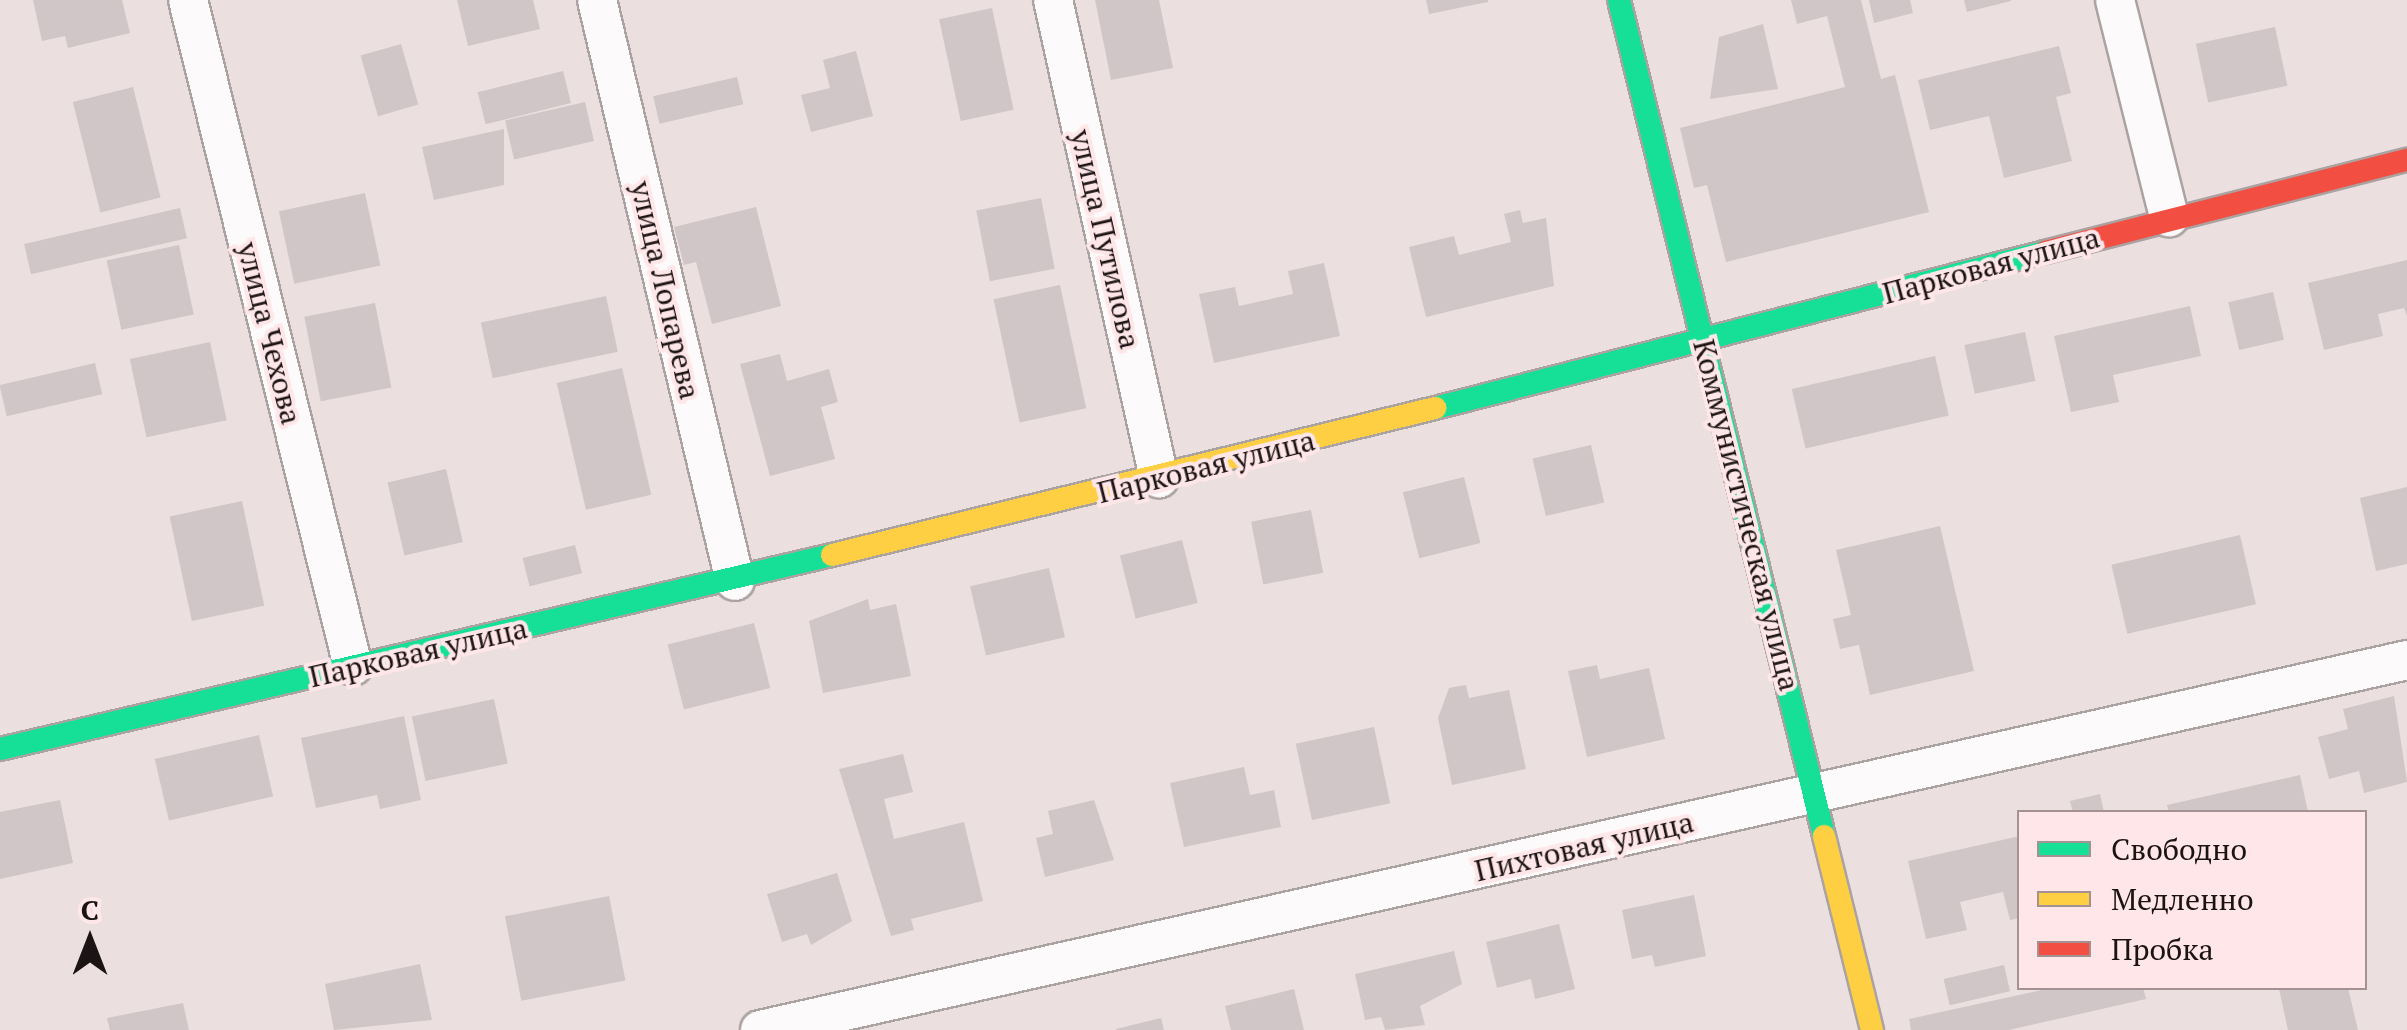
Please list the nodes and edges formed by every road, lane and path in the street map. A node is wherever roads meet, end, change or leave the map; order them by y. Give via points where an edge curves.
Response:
1 (188, 0) edge
2 (597, 0) edge
3 (1053, 0) edge
4 (1620, 0) edge
5 (2115, 0) edge
6 (2407, 160) edge
7 (2168, 217) junction
8 (1704, 342) junction
9 (1159, 478) junction
10 (735, 580) junction
11 (2407, 660) edge
12 (352, 666) junction
13 (0, 749) edge
14 (1817, 794) junction
15 (760, 1030) edge
16 (1872, 1030) edge

1 - 12 street, улица Чехова
2 - 10 street, улица Лопарева
3 - 9 street, улица Путилова
4 - 8 street, Коммунистическая улица
5 - 7 street
6 - 7 street, Парковая улица
7 - 8 street, Парковая улица
8 - 9 street, Парковая улица
8 - 14 street, Коммунистическая улица
9 - 10 street, Парковая улица
10 - 12 street, Парковая улица
11 - 14 street, Пихтовая улица
12 - 13 street, Парковая улица
14 - 15 street, Пихтовая улица
14 - 16 street, Коммунистическая улица

